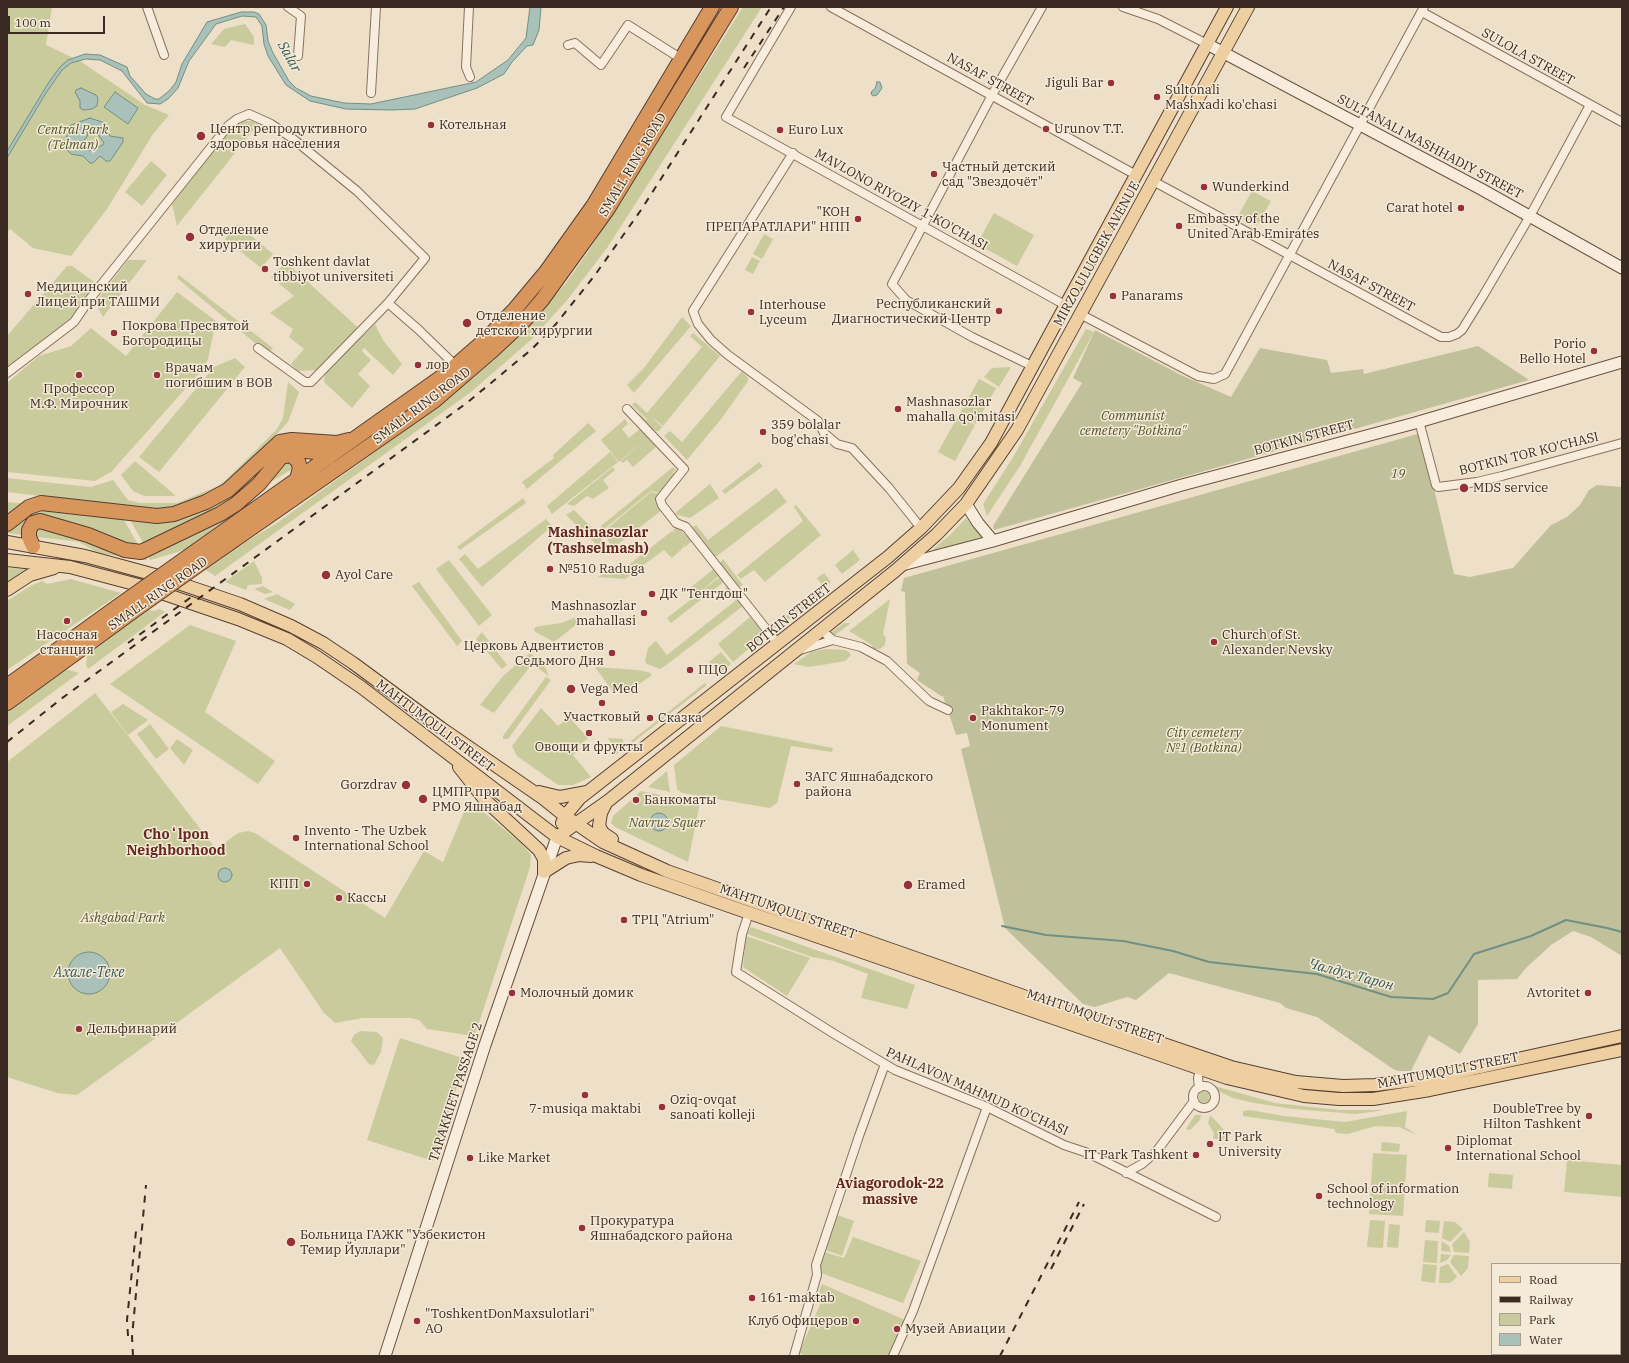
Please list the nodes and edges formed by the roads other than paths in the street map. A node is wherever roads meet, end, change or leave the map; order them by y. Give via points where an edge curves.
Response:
1 (147, 7) edge
2 (288, 7) edge
3 (376, 7) edge
4 (469, 7) edge
5 (704, 7) edge
6 (712, 7) edge
7 (731, 7) edge
8 (791, 7) edge
9 (831, 7) edge
10 (1042, 7) edge
11 (1123, 7) edge
12 (1227, 7) edge
13 (1248, 7) edge
14 (1423, 9) edge
15 (692, 38) junction
16 (1207, 44) junction
17 (568, 45) dead end
18 (1223, 52) junction
19 (164, 55) dead end
20 (298, 56) dead end
21 (680, 58) junction
22 (470, 77) dead end
23 (371, 93) dead end
24 (992, 95) junction
25 (1590, 105) junction
26 (1622, 122) edge
27 (1359, 125) junction
28 (793, 153) junction
29 (1136, 174) junction
30 (1153, 181) junction
31 (1530, 216) junction
32 (922, 226) junction
33 (1290, 256) junction
34 (1622, 268) edge
35 (388, 303) junction
36 (1065, 305) junction
37 (1080, 314) junction
38 (258, 348) dead end
39 (1622, 362) edge
40 (1032, 366) junction
41 (460, 370) junction
42 (7, 373) edge
43 (627, 409) dead end
44 (1419, 421) junction
45 (355, 439) junction
46 (1622, 443) edge
47 (328, 458) junction
48 (278, 459) junction
49 (297, 479) junction
50 (951, 498) junction
51 (964, 506) junction
52 (7, 524) edge
53 (920, 528) junction
54 (993, 541) junction
55 (7, 542) edge
56 (33, 546) junction
57 (200, 556) junction
58 (7, 560) edge
59 (902, 565) junction
60 (70, 567) junction
61 (7, 590) edge
62 (821, 630) junction
63 (833, 640) junction
64 (778, 644) junction
65 (796, 650) junction
66 (10, 690) edge
67 (716, 693) junction
68 (726, 706) junction
69 (948, 710) dead end
70 (446, 750) junction
71 (525, 786) junction
72 (589, 791) junction
73 (608, 801) junction
74 (565, 816) junction
75 (577, 824) junction
76 (557, 837) junction
77 (596, 856) junction
78 (667, 870) junction
79 (544, 872) junction
80 (731, 901) junction
81 (749, 913) junction
82 (1622, 1036) edge
83 (1622, 1050) edge
84 (885, 1064) junction
85 (1200, 1068) junction
86 (1200, 1088) junction
87 (1194, 1102) junction
88 (987, 1107) junction
89 (1126, 1173) junction
90 (1216, 1217) dead end
91 (385, 1356) edge
92 (794, 1356) edge
93 (893, 1356) edge

1 - 19 street
2 - 20 street via 301,16
3 - 23 street
4 - 22 street via 466,67
5 - 15 main road
6 - 15 highway, SMALL RING ROAD
7 - 41 highway, SMALL RING ROAD via 607,210 575,256 523,322
8 - 28 street, MAVLONO RIYOZIY 1-KO'CHASI via 726,117
9 - 24 street, NASAF STREET
10 - 24 street
11 - 16 street via 1158,19
12 - 16 main road, MIRZO ULUGBEK AVENUE
13 - 18 main road, MIRZO ULUGBEK AVENUE
14 - 25 street, SULOLA STREET
14 - 27 street
15 - 21 highway, SMALL RING ROAD
16 - 18 street, SULTАNALI MASHHADIY STREET
16 - 29 main road, MIRZO ULUGBEK AVENUE
17 - 21 street via 575,43 602,65 628,26
18 - 27 street, SULTАNALI MASHHADIY STREET
18 - 30 main road, MIRZO ULUGBEK AVENUE
21 - 41 highway, SMALL RING ROAD via 593,206 563,249 515,309
24 - 29 street, NASAF STREET
24 - 32 street
25 - 26 street, SULOLA STREET
25 - 31 street, NASAF STREET
27 - 31 street, SULTАNALI MASHHADIY STREET
27 - 33 street
28 - 32 street, MAVLONO RIYOZIY 1-KO'CHASI
28 - 53 street via 693,311 698,324 728,355 818,421 824,433 837,444 852,448
29 - 36 main road, MIRZO ULUGBEK AVENUE
30 - 33 street, NASAF STREET
30 - 37 main road, MIRZO ULUGBEK AVENUE
31 - 33 street, NASAF STREET via 1462,330 1449,337 1441,337
31 - 34 street, SULTАNALI MASHHADIY STREET
32 - 36 street, MAVLONO RIYOZIY 1-KO'CHASI
32 - 40 street via 892,284 906,300 972,337
33 - 37 street via 1226,372 1218,378 1198,376
35 - 38 street via 311,382 305,382
35 - 41 street
35 - 42 street via 425,260 424,256 357,191 312,153 271,124 249,114 237,119 223,131 74,322
36 - 37 main road
36 - 40 main road, MIRZO ULUGBEK AVENUE
37 - 51 main road, MIRZO ULUGBEK AVENUE via 1017,430
39 - 44 street, BOTKIN STREET
40 - 50 main road, MIRZO ULUGBEK AVENUE via 991,442
41 - 45 highway, SMALL RING ROAD
41 - 57 highway, SMALL RING ROAD via 434,401
43 - 64 street via 684,469 660,499 662,506 676,523 686,527
44 - 46 street, BOTKIN TOR KO'CHASI via 1438,486 1496,477
44 - 54 street, BOTKIN STREET via 1182,485
45 - 47 highway, SMALL RING ROAD
45 - 52 highway via 337,443 292,440 280,442 228,490 206,502 174,514 157,516 41,503 29,507
47 - 48 highway via 314,452 291,449 285,451
47 - 49 highway, SMALL RING ROAD
48 - 49 highway via 286,455 296,458 300,468
48 - 56 highway via 258,484 236,504 144,551 128,551 88,535 40,521 33,523 28,530
49 - 57 highway, SMALL RING ROAD
50 - 51 main road
50 - 53 main road, BOTKIN STREET
51 - 54 street
51 - 59 main road, BOTKIN STREET
53 - 64 main road, BOTKIN STREET
54 - 59 street, BOTKIN STREET
55 - 56 main road, MAHTUMQULI STREET
56 - 71 main road, MAHTUMQULI STREET via 85,556 155,575 240,604 291,626 353,663
57 - 66 highway, SMALL RING ROAD, bridge
58 - 60 main road, MAHTUMQULI STREET
59 - 62 main road, BOTKIN STREET
60 - 61 main road via 35,573
60 - 70 main road, MAHTUMQULI STREET via 172,596 286,639 334,667
62 - 63 street
62 - 65 main road, BOTKIN STREET
63 - 65 street
63 - 69 street via 861,647 887,662 929,701
64 - 67 main road, BOTKIN STREET
65 - 68 main road, BOTKIN STREET
67 - 68 main road
67 - 72 main road, BOTKIN STREET
68 - 73 main road, BOTKIN STREET
70 - 76 main road, MAHTUMQULI STREET
70 - 79 main road via 485,800 539,850
71 - 72 main road via 560,797
71 - 74 main road
72 - 74 main road, BOTKIN STREET
73 - 75 main road, BOTKIN STREET
73 - 78 main road via 599,819 602,833 650,858
74 - 75 main road
74 - 76 main road, BOTKIN STREET
75 - 76 main road, BOTKIN STREET
75 - 78 main road via 603,842
76 - 77 main road, MAHTUMQULI STREET
76 - 79 street, TARAKKIET PASSAGE 2
77 - 79 main road via 572,856
77 - 80 main road, MAHTUMQULI STREET via 641,875
78 - 80 main road, MAHTUMQULI STREET
79 - 91 street, TARAKKIET PASSAGE 2 via 485,1045
80 - 81 main road, MAHTUMQULI STREET
80 - 82 main road, MAHTUMQULI STREET via 1215,1062 1292,1081 1344,1086 1399,1083
81 - 84 street, PAHLAVON MAHMUD KO'CHASI via 742,934 736,972
81 - 85 main road, MAHTUMQULI STREET
83 - 85 main road, MAHTUMQULI STREET via 1430,1090 1373,1099 1339,1099 1293,1094 1248,1084
84 - 88 street, PAHLAVON MAHMUD KO'CHASI
84 - 92 street via 816,1265 817,1276
85 - 86 street
86 - 87 street via 1195,1092
86 - 87 street via 1212,1089 1215,1095 1214,1102 1206,1108 1199,1107
87 - 89 street via 1156,1152
88 - 89 street, PAHLAVON MAHMUD KO'CHASI
88 - 93 street via 913,1311
89 - 90 street, PAHLAVON MAHMUD KO'CHASI

